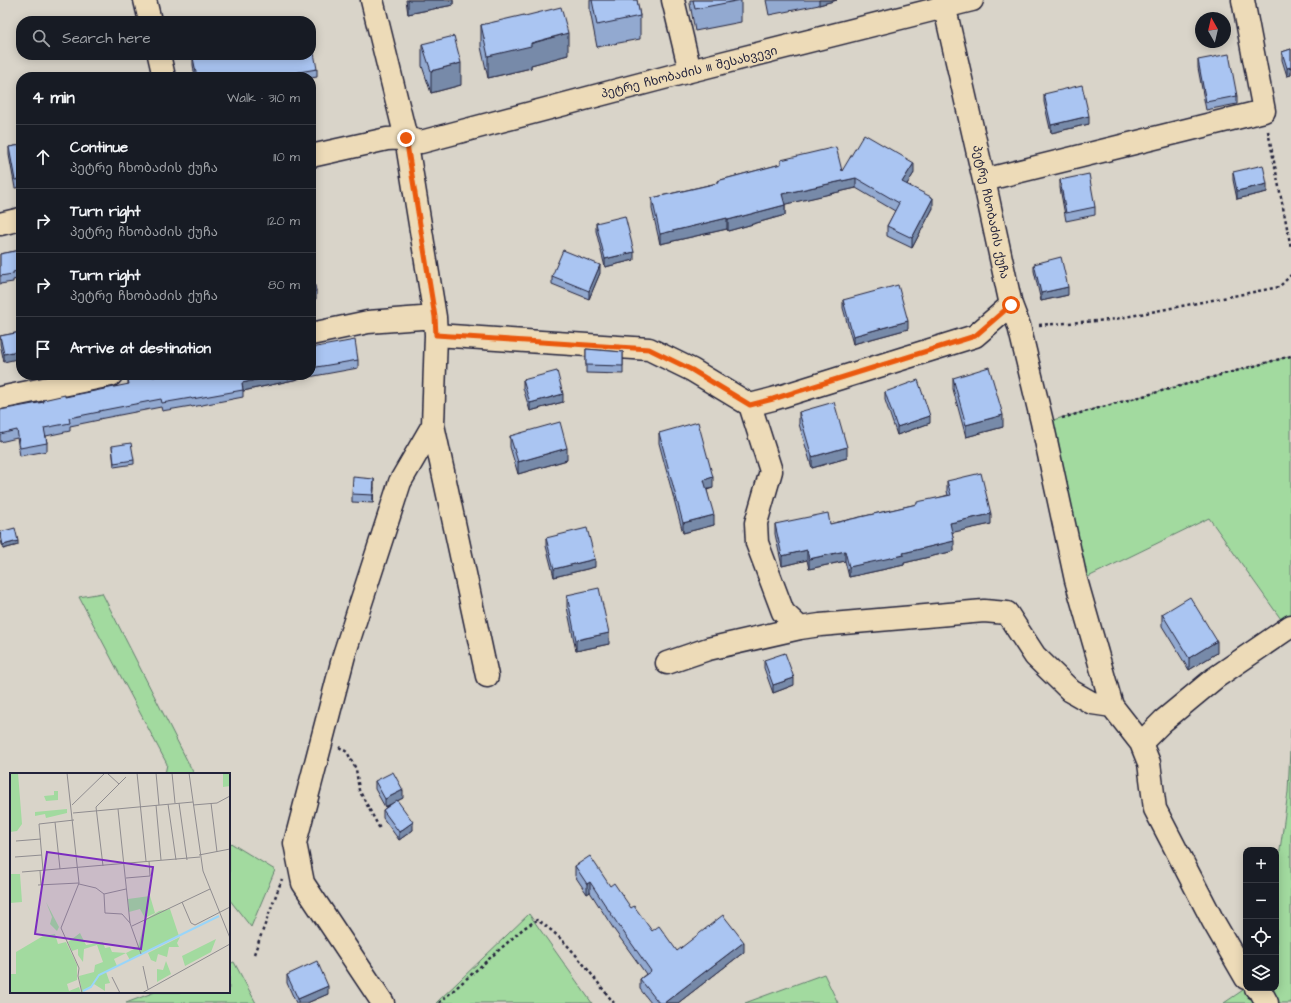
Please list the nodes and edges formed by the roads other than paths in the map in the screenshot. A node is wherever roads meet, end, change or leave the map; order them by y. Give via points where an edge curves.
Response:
1 (145, 0) edge
2 (372, 0) edge
3 (672, 0) edge
4 (972, 0) edge
5 (1243, 0) edge
6 (944, 4) edge
7 (149, 16) edge
8 (160, 60) edge
9 (690, 71) junction
10 (163, 72) edge
11 (406, 138) junction
12 (316, 155) edge
13 (984, 180) junction
14 (16, 220) edge
15 (0, 224) edge
16 (1011, 305) junction
17 (435, 326) junction
18 (316, 333) edge
19 (87, 380) edge
20 (0, 398) edge
21 (750, 405) junction
22 (433, 424) junction
23 (1291, 626) edge
24 (800, 628) junction
25 (667, 663) dead end
26 (487, 676) dead end
27 (1112, 706) junction
28 (1141, 743) junction
29 (1243, 973) edge
30 (1261, 991) edge
31 (382, 1003) edge
32 (1267, 1003) edge

1 - 7 street
2 - 11 street
3 - 9 street
4 - 6 street, პეტრე ჩხობაძის III შესახვევი
5 - 13 street via 1264,111
6 - 9 street, პეტრე ჩხობაძის III შესახვევი
6 - 13 street, პეტრე ჩხობაძის ქუჩა
8 - 10 street
9 - 11 street, პეტრე ჩხობაძის III შესახვევი via 421,142
11 - 12 street, პეტრე ჩხობაძის III შესახვევი via 387,139
11 - 17 street
13 - 16 street, პეტრე ჩხობაძის ქუჩა
14 - 15 street
16 - 21 street via 975,336
16 - 27 street, პეტრე ჩხობაძის ქუჩა via 1019,326 1042,422 1076,580
17 - 18 street via 368,322
17 - 21 street via 649,349 692,370
17 - 22 street
19 - 20 street
21 - 24 street via 771,471 756,523 757,543 783,612
22 - 26 street
22 - 31 street via 400,482 344,655 295,843 304,883
23 - 28 street via 1215,678 1163,721
24 - 25 street via 708,649
24 - 27 street via 984,611 1007,613 1034,656 1071,691 1092,703
27 - 28 street
28 - 29 street via 1149,763 1155,809
30 - 32 street

